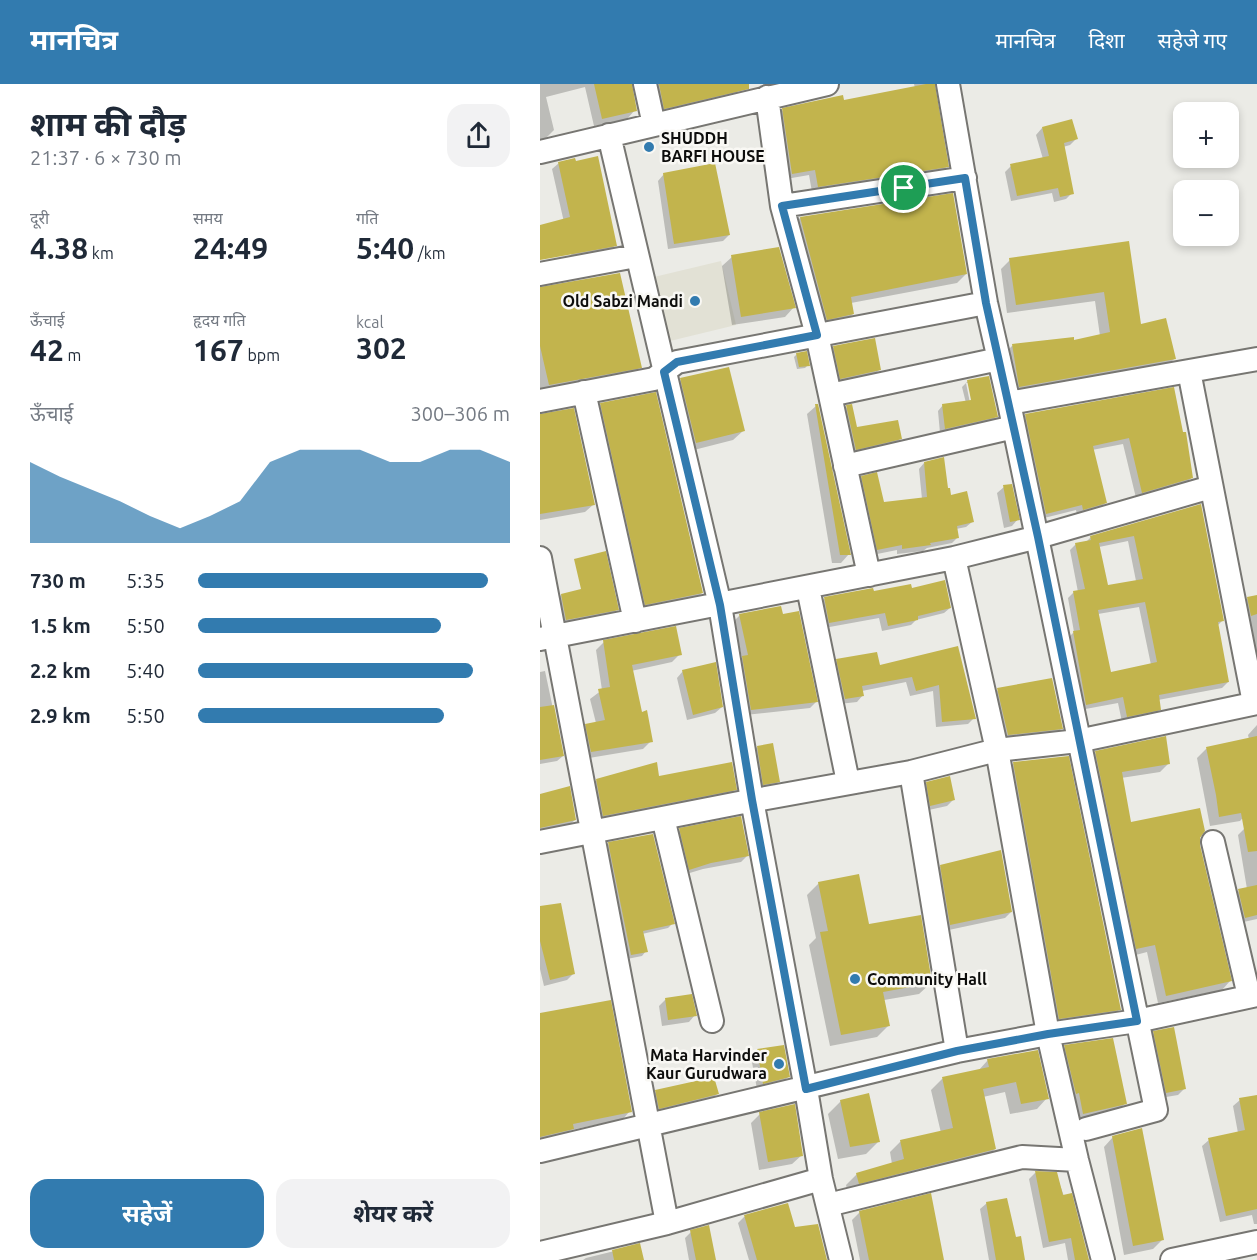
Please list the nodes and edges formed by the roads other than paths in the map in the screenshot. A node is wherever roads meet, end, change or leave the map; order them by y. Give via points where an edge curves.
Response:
1 (645, 84) edge
2 (827, 84) edge
3 (948, 84) edge
4 (767, 97) junction
5 (654, 125) junction
6 (609, 135) junction
7 (540, 152) edge
8 (965, 178) junction
9 (782, 206) junction
10 (636, 256) junction
11 (540, 274) edge
12 (986, 303) junction
13 (817, 335) junction
14 (999, 359) junction
15 (1257, 359) edge
16 (1189, 371) junction
17 (664, 372) junction
18 (584, 392) junction
19 (830, 395) junction
20 (540, 401) edge
21 (1009, 403) junction
22 (1014, 427) junction
23 (845, 466) junction
24 (1211, 487) junction
25 (1038, 537) junction
26 (540, 558) edge
27 (954, 558) junction
28 (869, 575) junction
29 (808, 588) junction
30 (720, 605) junction
31 (635, 621) junction
32 (548, 637) edge
33 (1255, 703) edge
34 (1078, 741) junction
35 (997, 750) junction
36 (911, 772) junction
37 (848, 782) junction
38 (752, 800) junction
39 (663, 818) junction
40 (593, 831) junction
41 (540, 842) edge
42 (1214, 842) dead end
43 (1253, 995) edge
44 (712, 1021) dead end
45 (1137, 1021) junction
46 (1048, 1034) junction
47 (957, 1051) junction
48 (806, 1089) junction
49 (649, 1126) junction
50 (1086, 1129) dead end
51 (540, 1152) edge
52 (1077, 1160) junction
53 (821, 1179) junction
54 (828, 1205) junction
55 (667, 1223) junction
56 (1257, 1242) edge
57 (540, 1253) edge
58 (841, 1260) edge
59 (1103, 1260) edge
60 (1172, 1260) edge

1 - 5 street
2 - 4 street
3 - 8 street
4 - 5 street
4 - 9 street
5 - 6 street
6 - 7 street
6 - 10 street
8 - 9 street
8 - 12 street
9 - 13 street
10 - 11 street
10 - 17 street
12 - 13 street
12 - 14 street
13 - 17 street via 677,362
13 - 19 street
14 - 19 street
14 - 21 street
15 - 16 street
16 - 21 street
16 - 24 street
17 - 18 street via 654,379
17 - 30 street
18 - 20 street
18 - 31 street
19 - 23 street
21 - 22 street
22 - 23 street
22 - 25 street
23 - 28 street
24 - 25 street
24 - 33 street
25 - 27 street
25 - 34 street
26 - 32 street
27 - 28 street
27 - 35 street
28 - 29 street
29 - 30 street
29 - 37 street
30 - 31 street
30 - 38 street
31 - 32 street
32 - 40 street
33 - 34 street
34 - 35 street
34 - 45 street
35 - 36 street
35 - 46 street
36 - 37 street
36 - 47 street
37 - 38 street
38 - 39 street
38 - 48 street
39 - 40 street
39 - 44 street
40 - 41 street
40 - 49 street
42 - 43 street
43 - 45 street
45 - 46 street
45 - 50 street via 1156,1110
46 - 47 street
46 - 52 street
47 - 48 street
48 - 49 street
48 - 53 street
49 - 51 street
49 - 55 street
52 - 54 street via 1022,1157
52 - 59 street
53 - 54 street
53 - 55 street
54 - 58 street
55 - 57 street
56 - 60 street

